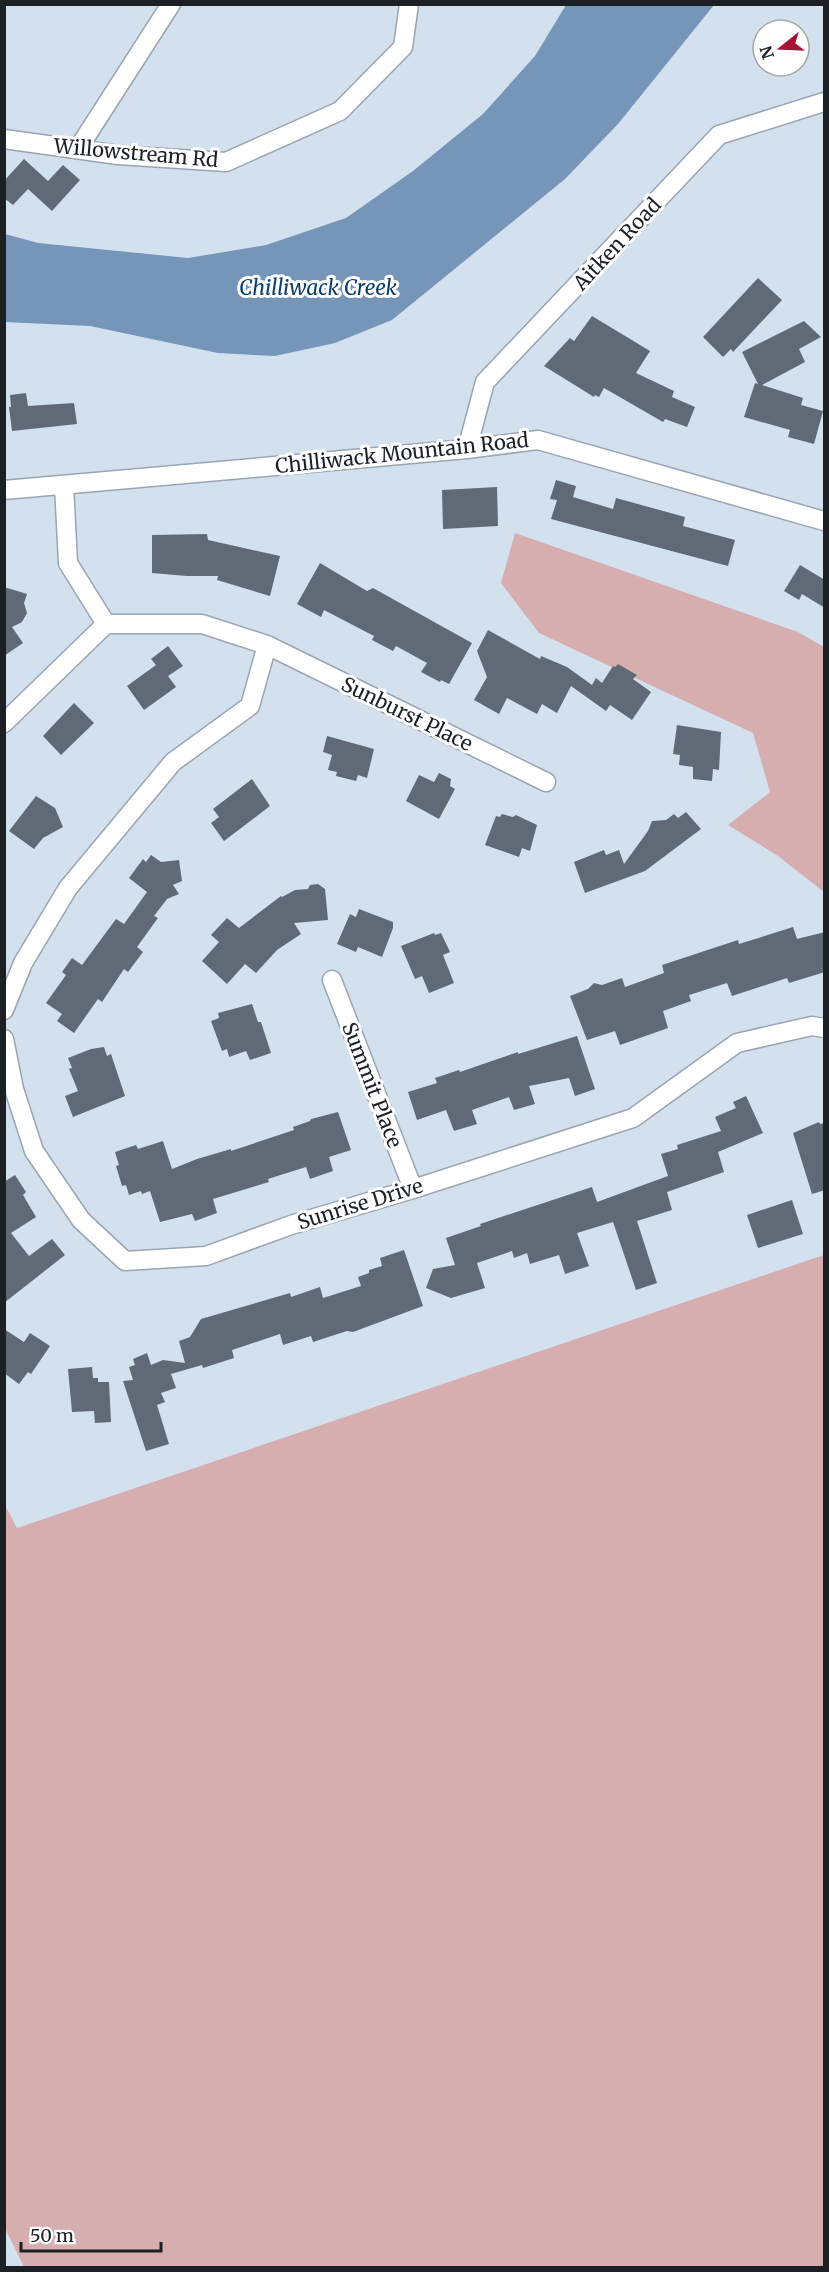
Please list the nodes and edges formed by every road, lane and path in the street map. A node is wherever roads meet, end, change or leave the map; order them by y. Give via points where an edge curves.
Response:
1 (171, 4) edge
2 (409, 4) edge
3 (825, 102) edge
4 (4, 140) edge
5 (83, 141) dead end
6 (467, 448) junction
7 (64, 485) junction
8 (4, 490) edge
9 (825, 521) edge
10 (106, 624) junction
11 (267, 645) junction
12 (4, 723) edge
13 (546, 782) dead end
14 (332, 980) dead end
15 (4, 1011) edge
16 (825, 1028) edge
17 (4, 1039) edge
18 (413, 1189) junction

1 - 5 street
2 - 4 street, Willowstream Rd via 404,47 340,111 226,162 118,155
3 - 6 street, Aitken Road via 719,135 485,382
6 - 7 street, Chilliwack Mountain Road
6 - 9 street, Chilliwack Mountain Road via 538,440
7 - 8 street, Chilliwack Mountain Road
7 - 10 street via 68,563
10 - 11 street via 202,624
10 - 12 street
11 - 13 street, Sunburst Place
11 - 15 street via 250,706 173,762 68,888 23,963
14 - 18 street, Summit Place
16 - 18 street, Sunrise Drive via 812,1026 737,1044 633,1118
17 - 18 street, Sunrise Drive via 14,1089 34,1151 81,1220 125,1261 206,1256 291,1225

